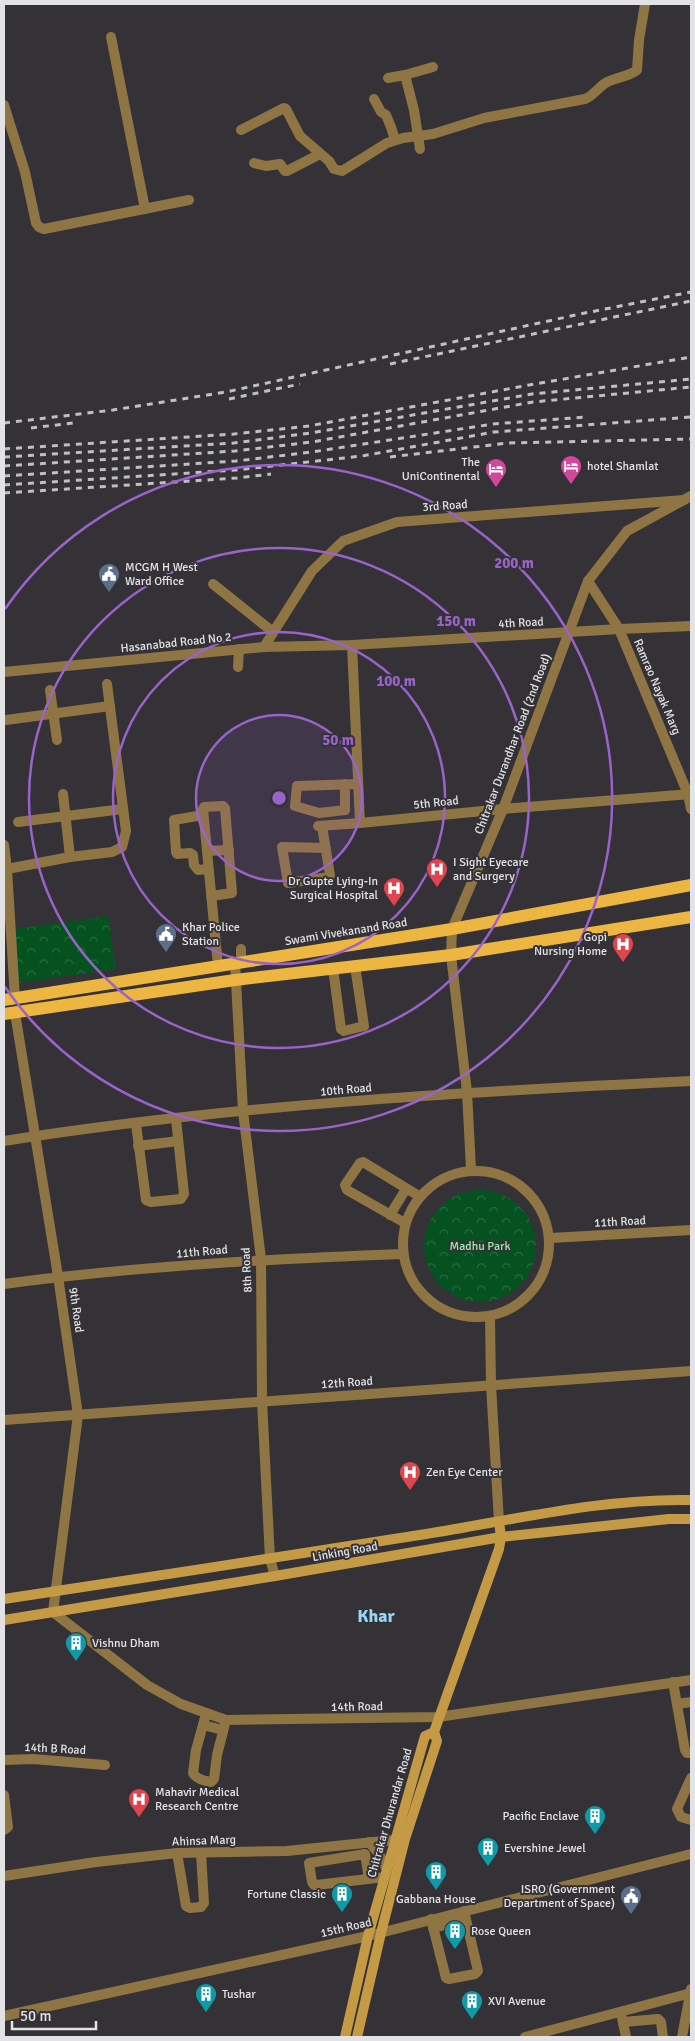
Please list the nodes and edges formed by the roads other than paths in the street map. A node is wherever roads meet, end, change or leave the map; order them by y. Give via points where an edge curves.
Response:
1 (645, 4) edge
2 (111, 38) dead end
3 (433, 67) dead end
4 (405, 75) junction
5 (388, 78) dead end
6 (374, 99) dead end
7 (4, 105) edge
8 (241, 130) dead end
9 (418, 136) junction
10 (394, 140) junction
11 (420, 149) dead end
12 (320, 154) junction
13 (254, 163) dead end
14 (189, 200) dead end
15 (145, 209) junction
16 (688, 498) edge
17 (588, 581) junction
18 (213, 584) dead end
19 (691, 626) edge
20 (619, 629) junction
21 (273, 632) junction
22 (568, 633) junction
23 (352, 645) junction
24 (264, 647) junction
25 (239, 649) junction
26 (238, 668) dead end
27 (4, 672) edge
28 (107, 684) dead end
29 (50, 690) dead end
30 (110, 706) junction
31 (53, 713) junction
32 (6, 720) dead end
33 (57, 740) dead end
34 (345, 784) junction
35 (358, 784) junction
36 (63, 794) dead end
37 (690, 794) edge
38 (503, 808) junction
39 (123, 809) junction
40 (691, 809) edge
41 (327, 812) junction
42 (203, 815) junction
43 (65, 816) junction
44 (18, 822) dead end
45 (360, 823) junction
46 (323, 826) junction
47 (4, 845) edge
48 (326, 848) junction
49 (229, 850) junction
50 (207, 851) junction
51 (70, 857) junction
52 (208, 868) junction
53 (7, 869) junction
54 (691, 885) edge
55 (211, 896) junction
56 (691, 917) edge
57 (452, 929) junction
58 (241, 949) dead end
59 (451, 955) junction
60 (278, 956) junction
61 (238, 963) junction
62 (218, 966) junction
63 (355, 966) junction
64 (332, 968) junction
65 (281, 974) junction
66 (236, 980) junction
67 (9, 999) edge
68 (9, 1014) edge
69 (691, 1081) edge
70 (467, 1092) junction
71 (243, 1111) junction
72 (176, 1119) junction
73 (136, 1124) junction
74 (36, 1136) junction
75 (4, 1141) edge
76 (178, 1141) junction
77 (138, 1146) junction
78 (471, 1169) junction
79 (406, 1189) junction
80 (418, 1196) junction
81 (390, 1215) junction
82 (405, 1223) junction
83 (691, 1230) edge
84 (551, 1238) junction
85 (403, 1254) junction
86 (261, 1259) junction
87 (58, 1276) junction
88 (4, 1284) edge
89 (490, 1318) junction
90 (691, 1371) edge
91 (491, 1385) junction
92 (262, 1401) junction
93 (78, 1415) junction
94 (4, 1420) edge
95 (691, 1500) edge
96 (691, 1519) edge
97 (499, 1522) junction
98 (501, 1537) junction
99 (270, 1559) junction
100 (274, 1576) junction
101 (55, 1592) junction
102 (4, 1599) edge
103 (53, 1612) junction
104 (4, 1620) edge
105 (691, 1680) edge
106 (673, 1682) junction
107 (691, 1702) edge
108 (677, 1704) junction
109 (438, 1717) junction
110 (434, 1732) junction
111 (691, 1753) edge
112 (4, 1760) edge
113 (105, 1765) dead end
114 (691, 1778) edge
115 (4, 1795) edge
116 (691, 1820) edge
117 (4, 1830) edge
118 (405, 1839) junction
119 (394, 1840) junction
120 (369, 1842) junction
121 (355, 1850) junction
122 (691, 1854) edge
123 (177, 1855) junction
124 (201, 1855) junction
125 (386, 1874) junction
126 (4, 1876) edge
127 (369, 1879) junction
128 (465, 1915) junction
129 (432, 1924) junction
130 (381, 1933) junction
131 (368, 1936) junction
132 (691, 1992) edge
133 (4, 2016) edge
134 (622, 2017) junction
135 (345, 2037) edge
136 (357, 2037) edge
137 (525, 2037) edge
138 (626, 2037) edge
139 (663, 2037) edge
140 (682, 2037) edge

1 - 9 street via 637,70 632,74 603,84 594,95 585,99 484,118
2 - 15 street
3 - 4 street
4 - 5 street
4 - 9 street
6 - 10 street via 386,115
7 - 15 street via 39,227 44,229
8 - 12 street via 284,108 300,136
9 - 10 street
9 - 11 street
10 - 12 street via 342,171 334,169
12 - 13 street via 287,171 280,164 266,166
14 - 15 street
16 - 17 street, Chitrakar Durandhar Road (2nd Road) via 627,531
16 - 21 street, 3rd Road via 397,522 344,541 312,571
17 - 20 street, Ramrao Nayak Marg
17 - 22 street, Chitrakar Durandhar Road (2nd Road)
18 - 21 street
19 - 20 street, 4th Road
20 - 22 street, 4th Road
20 - 37 street, Ramrao Nayak Marg
21 - 24 street, 3rd Road
22 - 23 street, 4th Road
22 - 38 street, Chitrakar Durandhar Road (2nd Road)
23 - 24 street, Hasanabad Road No 2
23 - 35 street
24 - 25 street, Hasanabad Road No 2
25 - 26 street
25 - 27 street, Hasanabad Road No 2
28 - 30 street
29 - 31 street
30 - 31 street
30 - 39 street
31 - 32 street
31 - 33 street
34 - 35 street
34 - 41 street via 346,810
34 - 41 street via 296,786 296,808 319,814
35 - 45 street
36 - 43 street
37 - 38 street, 5th Road
37 - 40 street, Ramrao Nayak Marg
38 - 45 street, 5th Road
38 - 57 street, Chitrakar Durandhar Road (2nd Road)
39 - 43 street
39 - 51 street via 126,831 122,847 112,852
41 - 46 street
42 - 49 street via 204,807 224,806
42 - 50 street
42 - 52 street via 175,819 174,830 177,854 190,853 196,868
43 - 44 street
43 - 51 street
45 - 46 street, 5th Road
46 - 48 street
47 - 53 street
48 - 48 street via 329,877 288,883 282,847
49 - 50 street
49 - 55 street via 232,893
50 - 52 street
51 - 53 street
52 - 55 street
53 - 67 street
54 - 57 main road, Swami Vivekanand Road
55 - 62 street
56 - 59 main road
57 - 59 street, Chitrakar Durandhar Road (2nd Road)
57 - 60 main road, Swami Vivekanand Road
58 - 61 street, 8th Road
59 - 63 main road
59 - 70 street, Chitrakar Durandhar Road (2nd Road)
60 - 61 main road, Swami Vivekanand Road
60 - 65 main road
61 - 62 main road, Swami Vivekanand Road
61 - 66 street, 8th Road
62 - 67 main road, Swami Vivekanand Road
63 - 64 main road
63 - 64 street via 364,1026 344,1030 341,1029
64 - 65 main road
65 - 66 main road
66 - 68 main road
66 - 71 street, 8th Road
68 - 74 street, 9th Road
69 - 70 street, 10th Road
70 - 71 street, 10th Road
70 - 78 street, Chitrakar Durandhar Road (2nd Road)
71 - 72 street, 10th Road
71 - 86 street, 8th Road
72 - 73 street, 10th Road
72 - 76 street
73 - 74 street, 10th Road
73 - 77 street
74 - 75 street, 10th Road
74 - 87 street, 9th Road
76 - 77 street
76 - 77 street via 184,1194 181,1199 146,1200
78 - 80 street via 442,1177
78 - 84 street via 509,1176 538,1201
79 - 80 street
79 - 81 street
79 - 81 street via 363,1162 345,1186
80 - 82 street
81 - 82 street
82 - 85 street
83 - 84 street, 11th Road
84 - 89 street via 545,1274 523,1303
85 - 86 street, 11th Road
85 - 89 street via 413,1282 433,1304 460,1317
86 - 87 street, 11th Road
86 - 92 street, 8th Road
87 - 88 street, 11th Road
87 - 93 street, 9th Road
89 - 91 street
90 - 91 street, 12th Road
91 - 92 street, 12th Road
91 - 97 street
92 - 93 street, 12th Road
92 - 99 street, 8th Road
93 - 94 street, 12th Road
93 - 101 street, 9th Road
95 - 97 main road, Linking Road via 567,1510
96 - 98 main road, Linking Road
97 - 98 main road
97 - 99 main road, Linking Road
98 - 100 main road, Linking Road
98 - 109 main road, Chitrakar Dhurandar Road
99 - 100 street, 8th Road
99 - 101 main road, Linking Road
100 - 103 main road, Linking Road
101 - 102 main road, Linking Road
101 - 103 street, 9th Road
103 - 104 main road, Linking Road
103 - 109 street, 14th Road via 147,1685 214,1722
105 - 106 street, 14th Road
106 - 108 street
106 - 109 street, 14th Road
107 - 108 street
108 - 111 street via 685,1750
109 - 110 main road, Chitrakar Dhurandar Road
110 - 118 main road via 437,1742
110 - 119 main road, Chitrakar Dhurandar Road via 425,1736
112 - 113 street, 14th B Road
114 - 116 street via 677,1809 681,1817
115 - 117 street via 8,1826
118 - 119 street, Ahinsa Marg
118 - 130 main road
119 - 120 street, Ahinsa Marg
119 - 125 main road, Chitrakar Dhurandar Road
120 - 121 street, Ahinsa Marg
120 - 125 street via 379,1854
121 - 124 street, Ahinsa Marg
121 - 127 street via 366,1854
121 - 127 street via 310,1862 312,1883 316,1886
122 - 128 street, 15th Road
123 - 124 street, Ahinsa Marg
123 - 124 street via 186,1906 190,1908 201,1907 204,1903
123 - 126 street, Ahinsa Marg via 96,1862
125 - 127 street
125 - 131 main road, Chitrakar Dhurandar Road
128 - 129 street, 15th Road
128 - 129 street via 478,1971 475,1974 446,1978
129 - 130 street, 15th Road
130 - 131 street, 15th Road
130 - 136 main road
131 - 133 street, 15th Road
131 - 135 main road, Chitrakar Dhurandar Road
132 - 134 street
132 - 140 street
134 - 137 street
134 - 138 street
134 - 139 street via 658,2019

